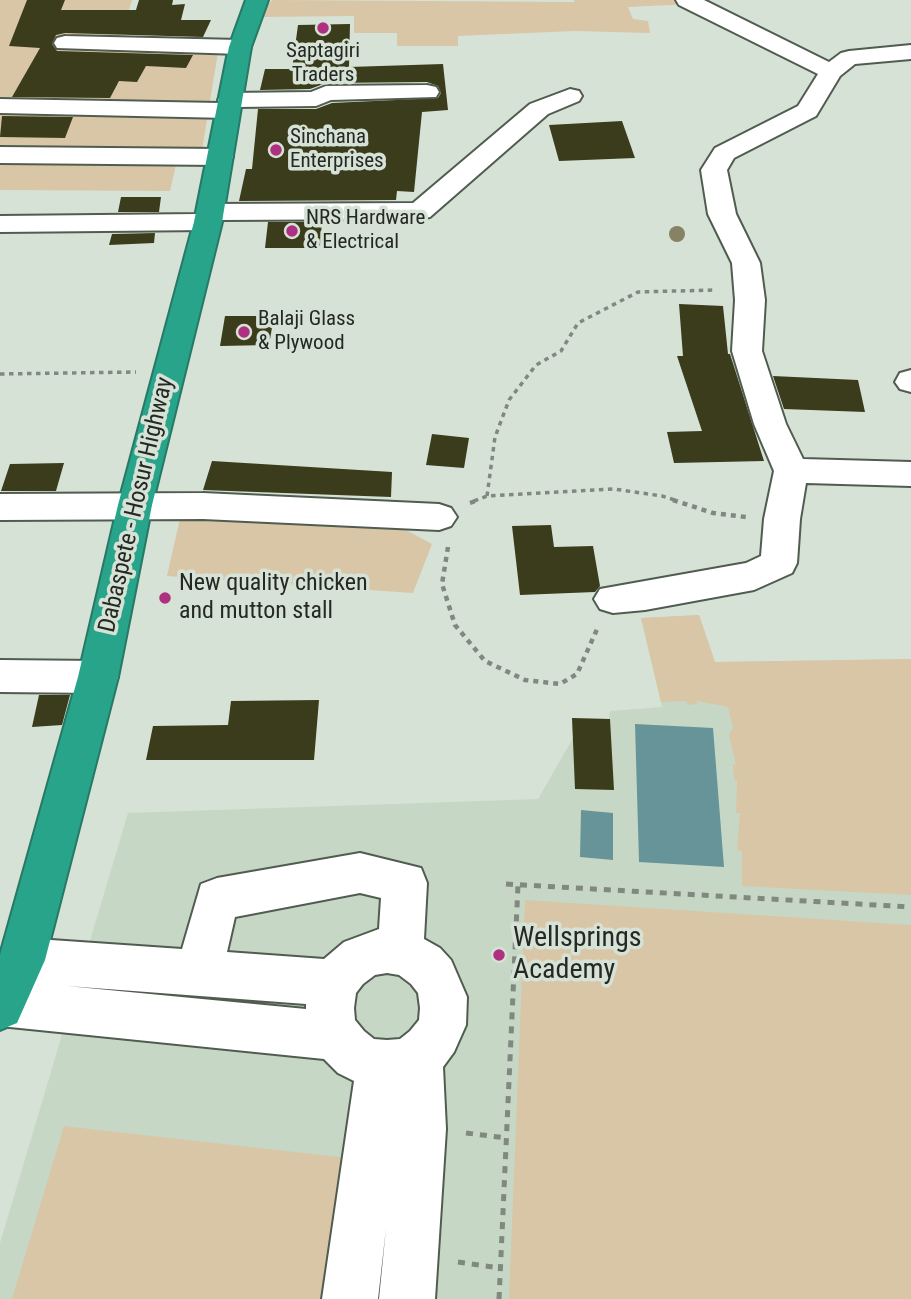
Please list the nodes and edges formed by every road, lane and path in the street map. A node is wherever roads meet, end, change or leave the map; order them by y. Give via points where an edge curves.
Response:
1 (257, 0) edge
2 (687, 0) edge
3 (65, 43) dead end
4 (240, 47) junction
5 (911, 52) edge
6 (831, 72) junction
7 (427, 92) dead end
8 (570, 96) dead end
9 (229, 105) junction
10 (0, 106) edge
11 (0, 155) edge
12 (220, 157) junction
13 (209, 217) junction
14 (0, 224) edge
15 (749, 293) junction
16 (0, 374) edge
17 (168, 374) junction
18 (791, 471) junction
19 (911, 474) edge
20 (487, 496) junction
21 (135, 505) junction
22 (0, 507) edge
23 (439, 517) junction
24 (782, 522) junction
25 (612, 599) joint
26 (0, 676) edge
27 (97, 677) junction
28 (506, 884) dead end
29 (518, 885) junction
30 (911, 907) edge
31 (400, 952) junction
32 (22, 960) junction
33 (200, 973) junction
34 (335, 983) junction
35 (1, 1004) edge
36 (335, 1036) junction
37 (399, 1060) junction
38 (458, 1262) dead end
39 (500, 1268) junction
40 (350, 1299) edge
41 (407, 1299) edge
42 (499, 1299) edge

1 - 4 highway, Dabaspete - Hosur Highway
2 - 6 street
3 - 4 street
4 - 9 highway, Dabaspete - Hosur Highway
5 - 6 street via 849,58
6 - 15 street via 807,111 724,153 714,170 722,214 746,262
7 - 9 street via 326,93 316,99
8 - 13 street via 539,109 419,211
9 - 10 street
9 - 12 highway, Dabaspete - Hosur Highway
11 - 12 street
12 - 13 highway, Dabaspete - Hosur Highway
13 - 14 street
13 - 17 highway, Dabaspete - Hosur Highway
15 - 18 street via 747,351 770,424
15 - 20 path via 638,292 578,323 561,351 536,365 509,400 495,437
16 - 17 path
17 - 21 highway, Dabaspete - Hosur Highway
18 - 19 street
18 - 24 street
20 - 23 path
20 - 24 path via 614,489 662,496 713,513
21 - 22 street
21 - 23 street
21 - 27 highway, Dabaspete - Hosur Highway
23 - 25 path via 449,545 442,584 455,625 485,661 525,680 560,684 577,674
24 - 25 street via 779,563 754,576
26 - 27 street
27 - 32 highway, Dabaspete - Hosur Highway
28 - 29 path
29 - 30 path
29 - 39 path
31 - 33 street via 405,883 360,873 216,899
31 - 34 street via 381,951 363,957 347,967
31 - 37 street via 418,958 432,971 442,987 444,1006 432,1041
32 - 33 street
32 - 35 highway, Dabaspete - Hosur Highway
33 - 34 street
34 - 36 street via 329,1019
35 - 36 street
36 - 37 street via 362,1060
37 - 40 street
37 - 41 street via 421,1129
38 - 39 path
39 - 42 path

